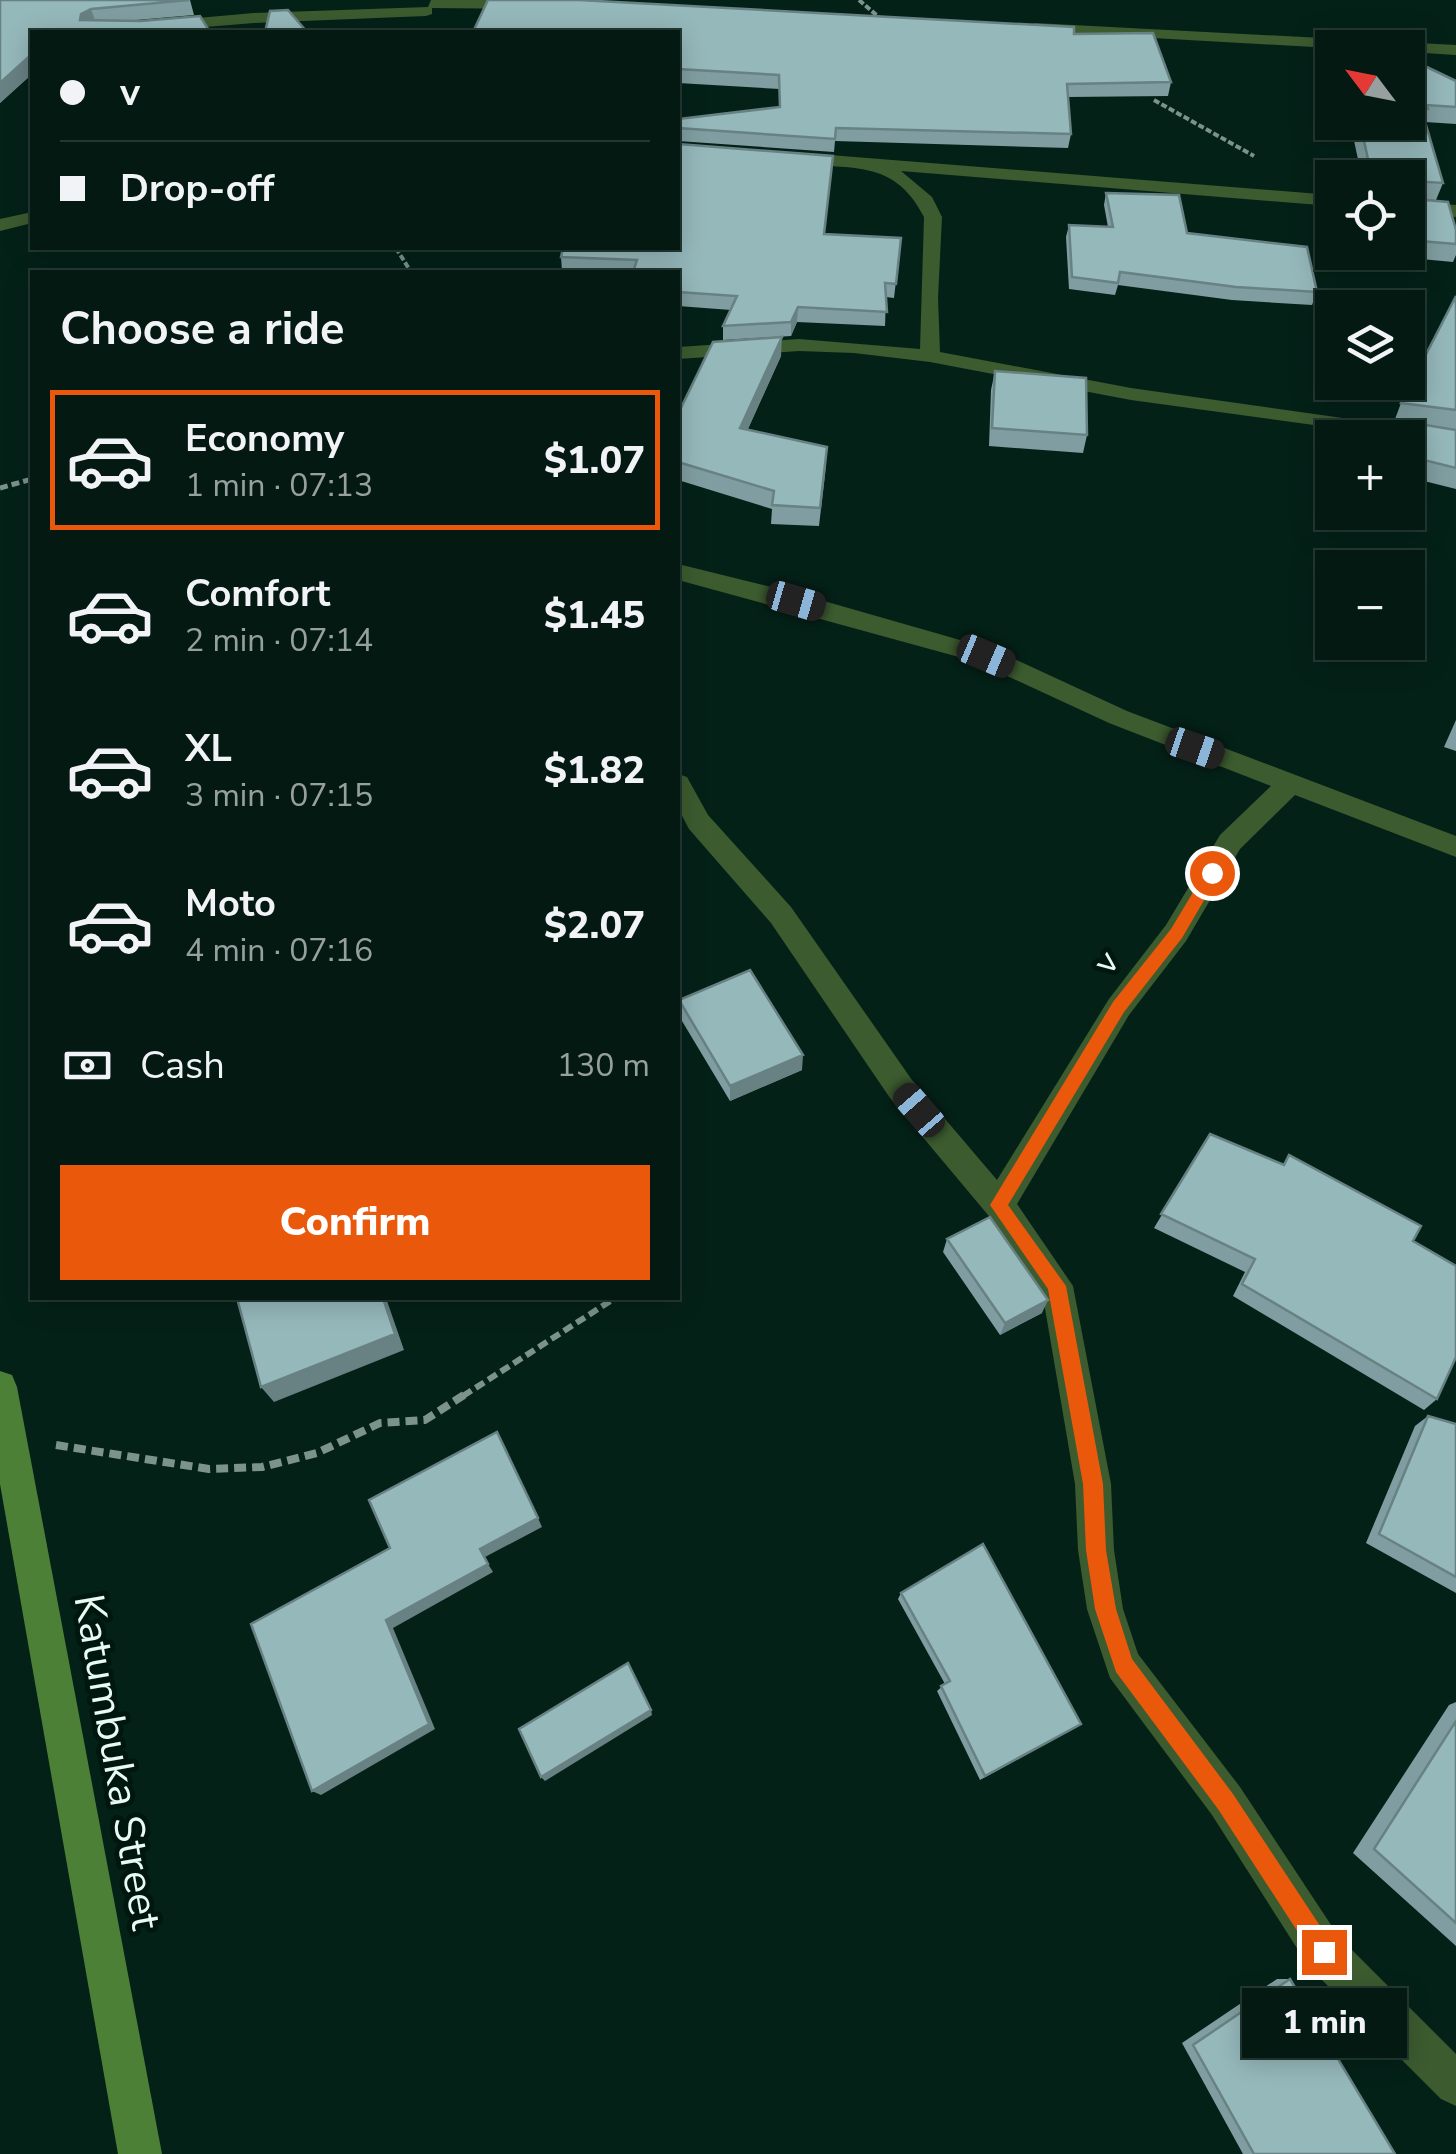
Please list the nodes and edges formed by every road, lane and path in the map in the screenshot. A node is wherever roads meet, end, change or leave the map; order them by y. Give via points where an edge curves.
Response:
1 (859, 0) edge
2 (550, 4) edge
3 (432, 5) edge
4 (882, 20) edge
5 (1012, 26) edge
6 (119, 30) edge
7 (409, 30) edge
8 (1456, 50) edge
9 (1154, 100) edge
10 (762, 155) edge
11 (1260, 159) dead end
12 (881, 164) junction
13 (1315, 199) edge
14 (1425, 208) edge
15 (1456, 211) edge
16 (30, 218) edge
17 (0, 225) edge
18 (680, 353) edge
19 (930, 356) junction
20 (1456, 441) edge
21 (30, 480) edge
22 (0, 488) edge
23 (680, 572) edge
24 (1292, 782) junction
25 (680, 788) edge
26 (1456, 847) edge
27 (998, 1205) junction
28 (612, 1300) edge
29 (0, 1387) edge
30 (10, 1439) junction
31 (1456, 2084) edge
32 (140, 2154) edge

1 - 4 path
2 - 3 street
3 - 6 street
3 - 7 street
5 - 8 street
9 - 11 path
10 - 12 street
12 - 13 street
12 - 19 street via 925,200 933,217
14 - 15 street
16 - 17 street
18 - 19 street via 799,345
19 - 20 street via 1132,394
21 - 22 path
23 - 24 street via 986,656 1133,724
24 - 26 street
24 - 27 street, v via 1230,842
25 - 27 street via 698,822 781,915 901,1089
27 - 31 street via 1057,1286 1093,1484 1106,1609 1124,1665 1226,1802 1324,1952
28 - 30 path via 425,1420 380,1424 316,1453 262,1467 209,1469
29 - 30 main road, Katumbuka Street
30 - 32 main road, Katumbuka Street

